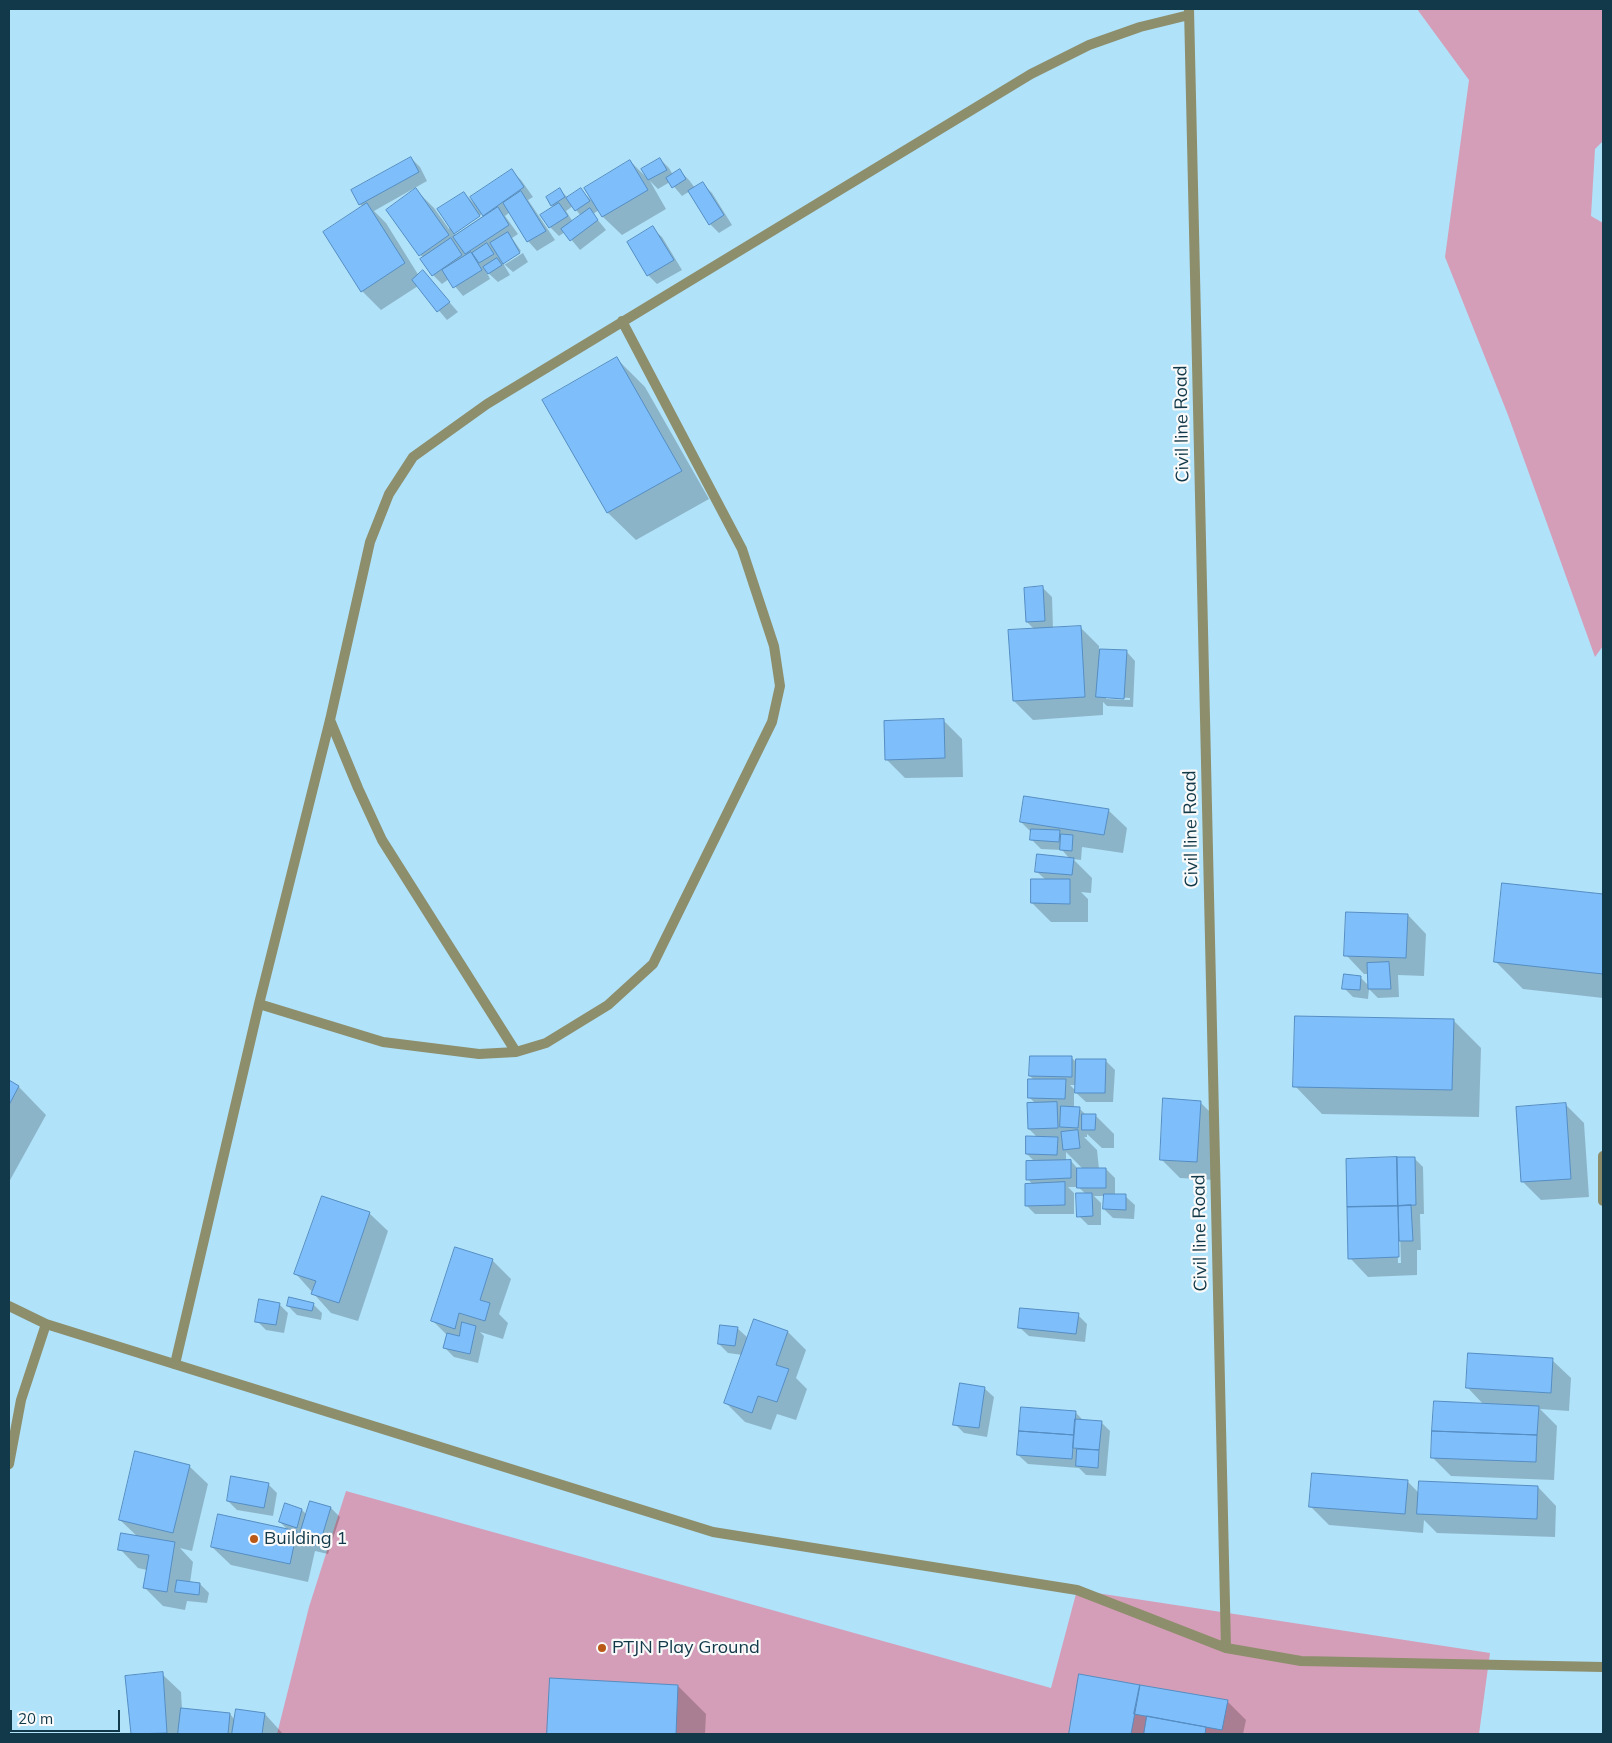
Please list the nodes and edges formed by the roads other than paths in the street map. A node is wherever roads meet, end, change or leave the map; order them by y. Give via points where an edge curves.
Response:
1 (1189, 12) edge
2 (622, 322) junction
3 (330, 720) junction
4 (259, 1004) junction
5 (516, 1052) junction
6 (1603, 1156) edge
7 (1603, 1201) edge
8 (9, 1306) edge
9 (46, 1324) junction
10 (176, 1364) junction
11 (9, 1464) edge
12 (1226, 1648) junction
13 (1603, 1667) edge

1 - 2 street via 1089,45 1031,74
1 - 12 street, Civil line Road
2 - 3 street via 487,404 414,457 389,494 370,542
2 - 5 street via 742,550 774,646 780,686 772,722 652,964 608,1005 546,1043
3 - 4 street
3 - 5 street via 382,840
4 - 5 street via 384,1042 479,1054
4 - 10 street
6 - 7 street
8 - 9 street
9 - 10 street
9 - 11 street via 21,1400
10 - 12 street via 713,1532 1077,1590
12 - 13 street via 1301,1661

